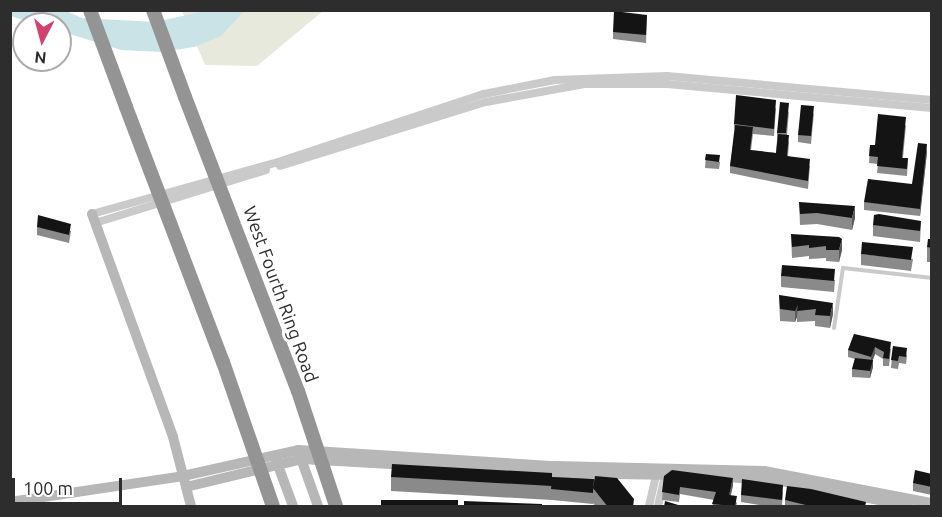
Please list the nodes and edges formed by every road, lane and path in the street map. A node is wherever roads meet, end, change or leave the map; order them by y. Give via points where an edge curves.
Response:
1 (90, 10) edge
2 (153, 10) edge
3 (932, 100) edge
4 (932, 108) edge
5 (94, 218) junction
6 (932, 278) edge
7 (834, 328) dead end
8 (300, 454) junction
9 (277, 461) junction
10 (661, 471) junction
11 (185, 482) junction
12 (10, 502) edge
13 (932, 503) edge
14 (191, 507) edge
15 (273, 507) edge
16 (293, 507) edge
17 (318, 507) edge
18 (336, 507) edge
19 (649, 507) edge
20 (658, 507) edge
21 (909, 507) edge

1 - 15 highway, bridge via 223,362
2 - 18 highway, West Fourth Ring Road, bridge via 252,267
3 - 5 street via 668,76 555,80 484,94
4 - 5 street via 667,84 556,87 486,102
5 - 11 street via 173,437
6 - 7 lane via 843,268
8 - 9 street
8 - 10 street
8 - 17 street
9 - 11 street
9 - 16 street
10 - 13 street via 772,472
10 - 19 street
10 - 20 street
10 - 21 street via 771,480
11 - 12 street
11 - 14 street

